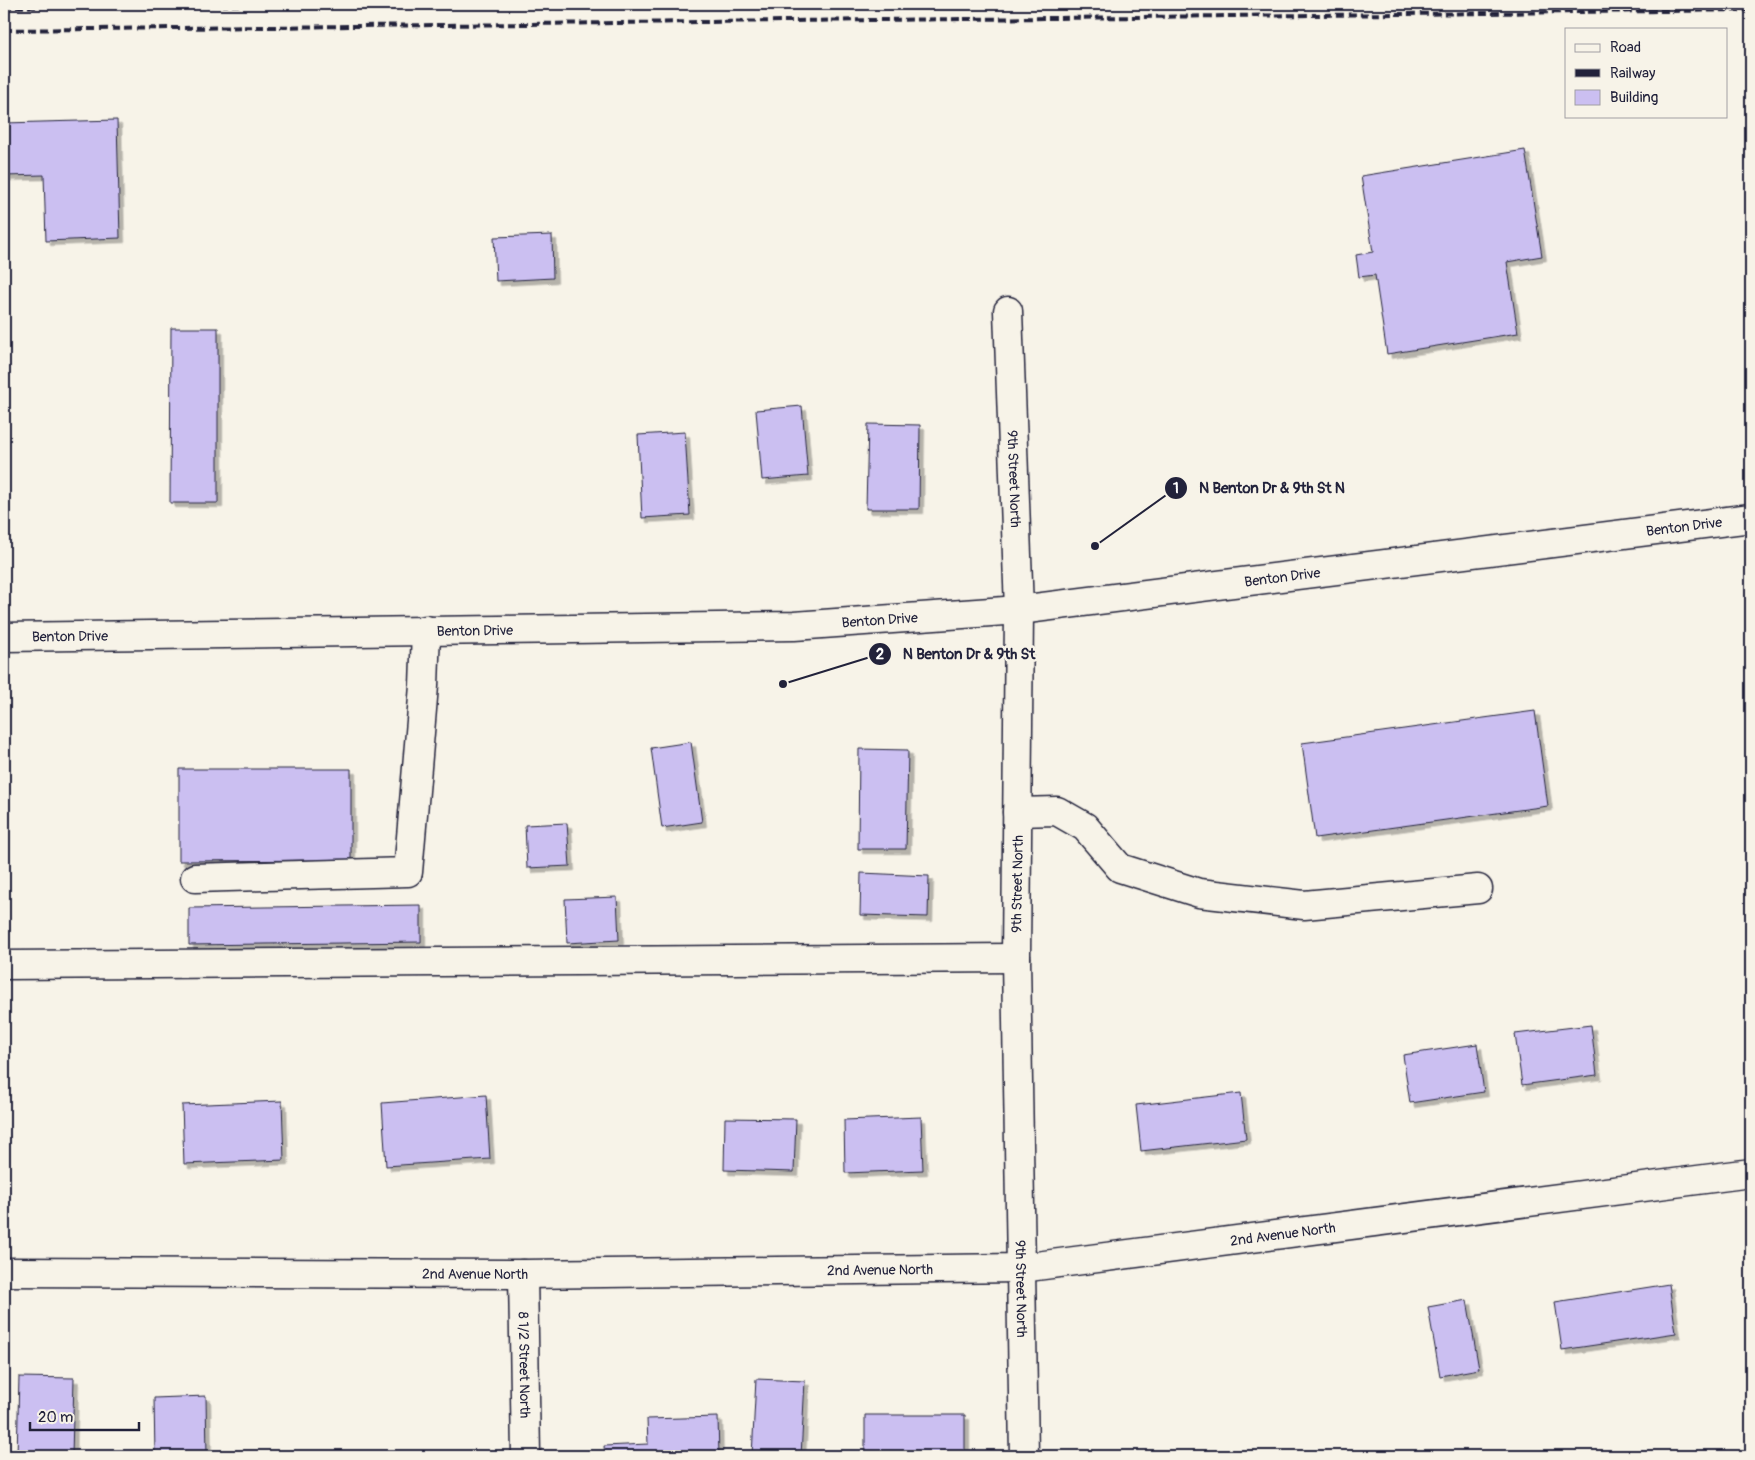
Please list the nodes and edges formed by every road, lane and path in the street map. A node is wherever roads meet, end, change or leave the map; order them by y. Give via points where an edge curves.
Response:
1 (1008, 311) dead end
2 (1751, 518) edge
3 (1019, 610) junction
4 (426, 630) junction
5 (4, 637) edge
6 (1017, 812) junction
7 (195, 878) dead end
8 (1478, 888) dead end
9 (1016, 958) junction
10 (4, 965) edge
11 (1751, 1173) edge
12 (1021, 1268) junction
13 (4, 1272) edge
14 (523, 1274) junction
15 (526, 1456) edge
16 (1024, 1456) edge

1 - 3 street, 9th Street North
2 - 3 street, Benton Drive
3 - 4 street, Benton Drive via 794,626
3 - 6 street, 9th Street North
4 - 5 street, Benton Drive
4 - 7 street via 408,872
6 - 8 street via 1057,811 1085,827 1120,868 1199,893 1304,905
6 - 9 street, 9th Street North
9 - 10 street
9 - 12 street, 9th Street North
11 - 12 street, 2nd Avenue North
12 - 14 street, 2nd Avenue North
12 - 16 street, 9th Street North
13 - 14 street, 2nd Avenue North
14 - 15 street, 8 1/2 Street North

